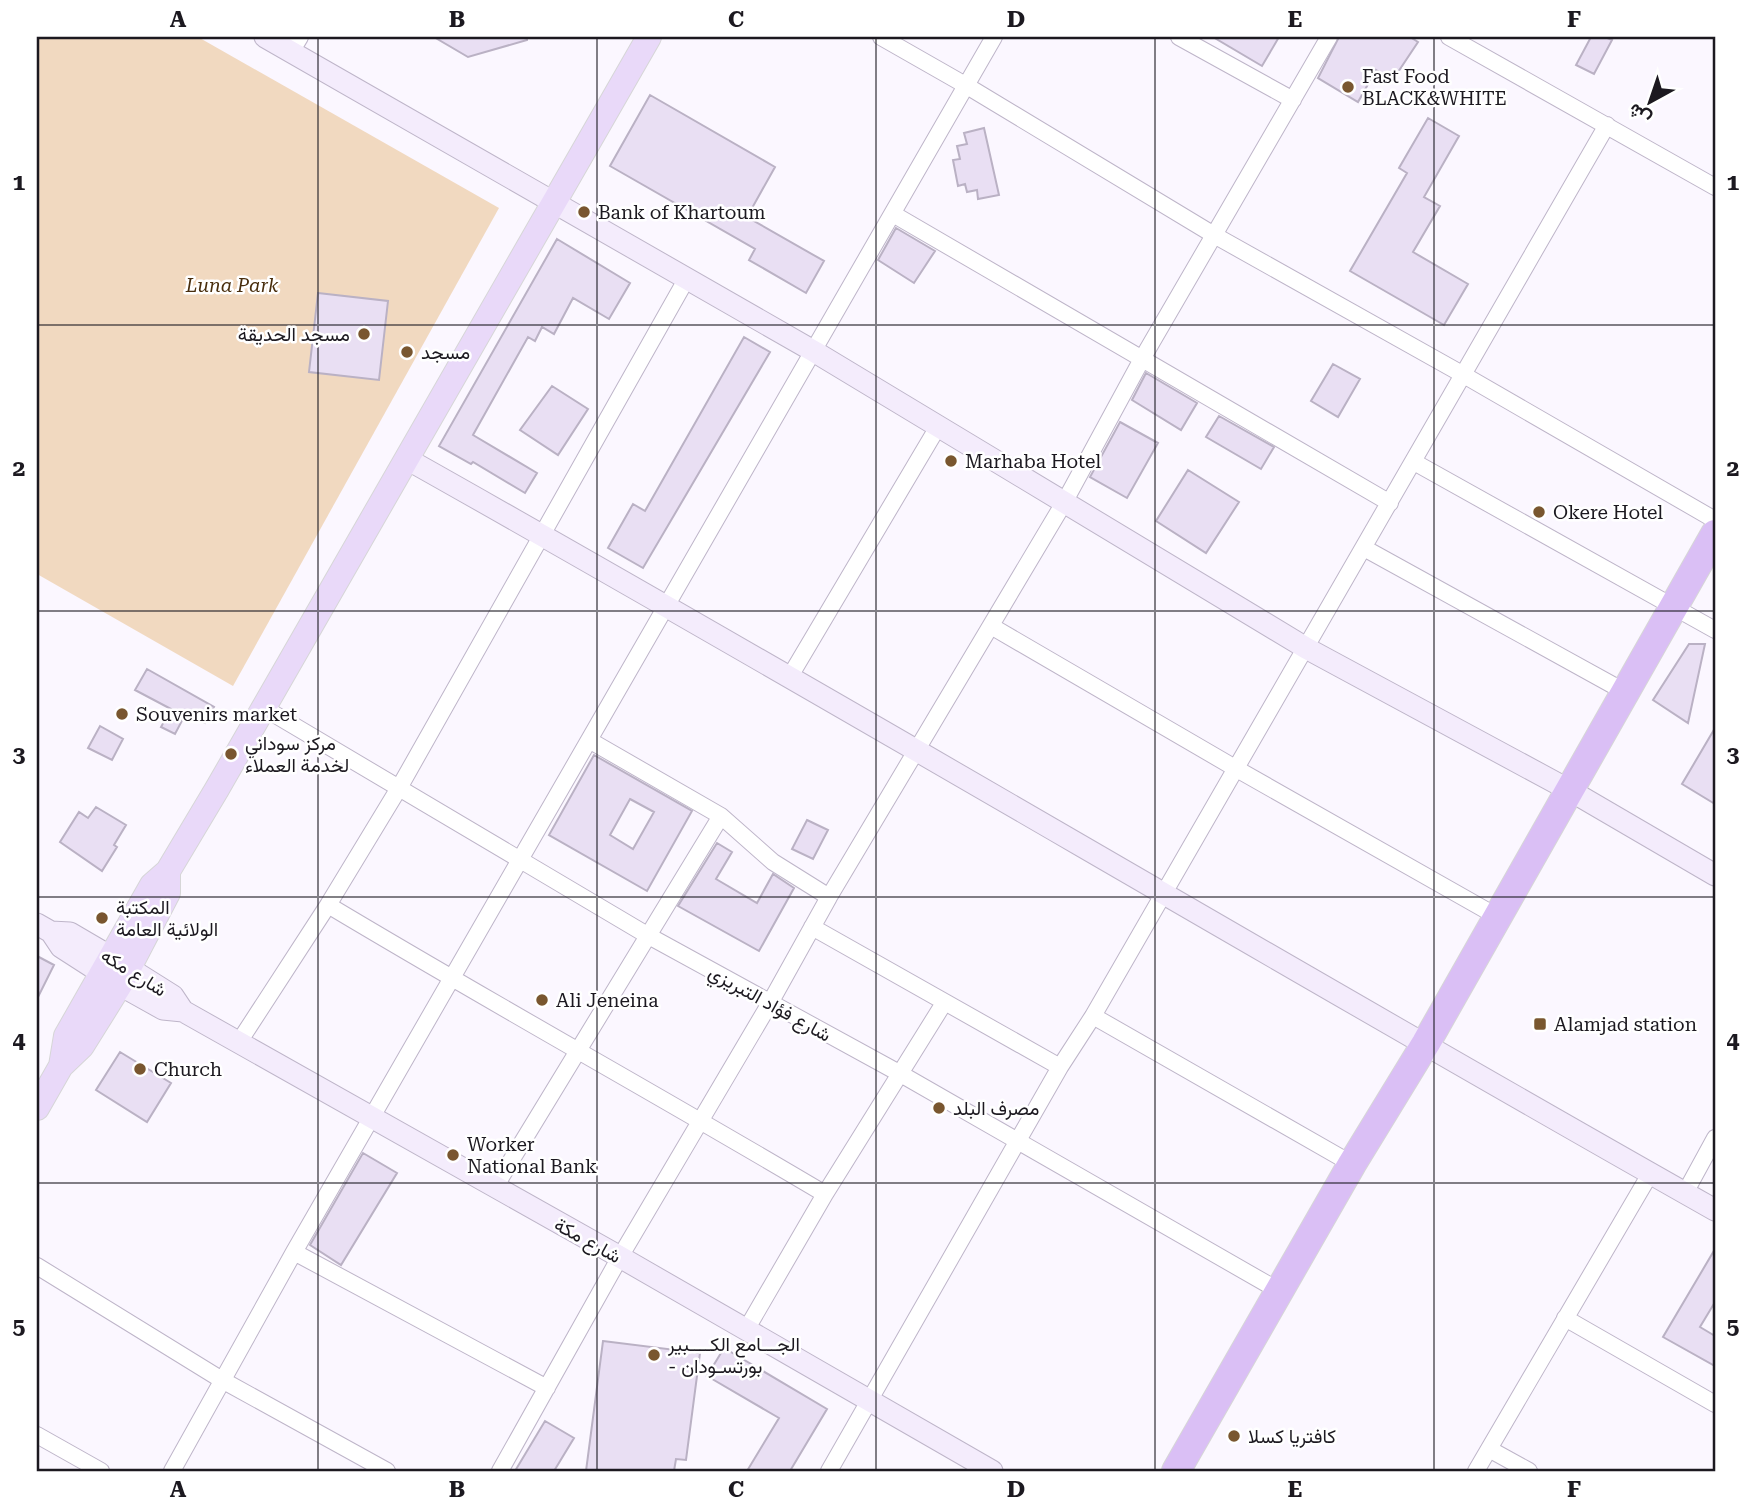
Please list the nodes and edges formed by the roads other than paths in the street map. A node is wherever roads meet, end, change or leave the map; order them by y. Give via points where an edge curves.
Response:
1 (265, 37) edge
2 (649, 37) edge
3 (881, 37) edge
4 (994, 37) edge
5 (1179, 37) edge
6 (1329, 37) edge
7 (1449, 37) edge
8 (296, 44) edge
9 (967, 86) junction
10 (1293, 100) junction
11 (1607, 125) junction
12 (1715, 187) edge
13 (554, 203) junction
14 (893, 214) junction
15 (1214, 235) junction
16 (687, 278) junction
17 (815, 352) junction
18 (1142, 359) junction
19 (1462, 374) junction
20 (939, 425) junction
21 (407, 459) junction
22 (1414, 461) junction
23 (1065, 501) junction
24 (1390, 503) junction
25 (1715, 520) edge
26 (1715, 534) edge
27 (543, 535) junction
28 (1364, 548) junction
29 (667, 606) junction
30 (1674, 607) junction
31 (990, 626) junction
32 (1715, 630) edge
33 (1306, 649) junction
34 (789, 678) junction
35 (1627, 692) junction
36 (264, 708) junction
37 (589, 740) junction
38 (916, 751) junction
39 (1235, 768) junction
40 (399, 788) junction
41 (1570, 791) junction
42 (721, 816) junction
43 (520, 859) junction
44 (1715, 875) edge
45 (1162, 892) junction
46 (829, 897) junction
47 (328, 905) junction
48 (1498, 917) junction
49 (812, 927) junction
50 (44, 928) edge
51 (647, 935) junction
52 (116, 971) junction
53 (452, 979) junction
54 (770, 1003) junction
55 (944, 1003) junction
56 (183, 1010) joint
57 (1093, 1016) junction
58 (239, 1042) junction
59 (1426, 1044) junction
60 (579, 1051) junction
61 (1060, 1067) junction
62 (900, 1073) junction
63 (37, 1108) edge
64 (373, 1116) junction
65 (701, 1120) junction
66 (1715, 1138) edge
67 (1018, 1143) junction
68 (1352, 1164) junction
69 (1650, 1174) junction
70 (495, 1187) junction
71 (1685, 1193) junction
72 (825, 1194) junction
73 (1715, 1210) edge
74 (295, 1252) junction
75 (620, 1257) junction
76 (37, 1266) edge
77 (1281, 1292) junction
78 (1565, 1318) junction
79 (746, 1330) junction
80 (222, 1380) junction
81 (547, 1388) junction
82 (867, 1401) junction
83 (1715, 1404) edge
84 (37, 1435) edge
85 (1489, 1449) junction
86 (101, 1471) edge
87 (172, 1471) edge
88 (387, 1471) edge
89 (500, 1471) edge
90 (829, 1471) edge
91 (992, 1471) edge
92 (1176, 1471) edge
93 (1476, 1471) edge
94 (1530, 1471) edge

1 - 8 street
2 - 13 main road
3 - 9 street
4 - 9 street
5 - 10 street
6 - 10 street
7 - 11 street
8 - 13 street
9 - 14 street
9 - 15 street
10 - 15 street
11 - 12 street
11 - 19 street
13 - 16 street
13 - 21 main road
14 - 17 street
14 - 18 street
15 - 18 street
15 - 19 street
16 - 17 street
16 - 27 street
17 - 20 street
17 - 29 street
18 - 23 street
18 - 24 street
19 - 22 street
19 - 25 street
20 - 23 street
20 - 34 street
21 - 27 street
21 - 36 main road
22 - 24 street
22 - 30 street
23 - 31 street
23 - 33 street
24 - 28 street
26 - 30 highway
27 - 29 street
27 - 40 street
28 - 33 street
28 - 35 street
29 - 34 street
29 - 37 street
30 - 32 street
30 - 35 highway
31 - 38 street
31 - 39 street
33 - 39 street
33 - 41 street
34 - 38 street
35 - 41 highway
36 - 40 street, شارع فؤاد التبريزي
36 - 52 main road via 168,871 152,885
37 - 42 street
37 - 43 street
38 - 45 street
38 - 46 street
39 - 45 street
39 - 48 street
40 - 43 street, شارع فؤاد التبريزي
40 - 47 street
41 - 44 street
41 - 48 highway
42 - 46 street via 774,862
42 - 51 street
43 - 51 street, شارع فؤاد التبريزي
43 - 53 street
45 - 57 street
45 - 59 street
46 - 49 street
47 - 53 street
47 - 58 street
48 - 59 highway
49 - 54 street
49 - 55 street
50 - 52 street, شارع مكه via 70,933
51 - 54 street, شارع فؤاد التبريزي
51 - 60 street
52 - 56 street, شارع مكه via 163,1009
52 - 63 main road via 66,1036 61,1066
53 - 60 street
53 - 64 street
54 - 62 street, شارع فؤاد التبريزي
54 - 65 street
55 - 61 street
55 - 62 street
56 - 58 street, شارع مكة
57 - 61 street
57 - 68 street
58 - 64 street, شارع مكة
59 - 68 highway
59 - 69 street
60 - 65 street
60 - 70 street
61 - 67 street
62 - 67 street, شارع فؤاد التبريزي
62 - 72 street
64 - 70 street, شارع مكة
64 - 74 street
65 - 72 street
65 - 75 street
66 - 71 street
67 - 77 street, شارع فؤاد التبريزي
67 - 82 street
68 - 77 highway
69 - 71 street
69 - 78 street
70 - 75 street, شارع مكة
71 - 73 street
72 - 79 street
74 - 80 street
74 - 81 street
75 - 79 street, شارع مكة
75 - 81 street
76 - 80 street
77 - 92 highway
78 - 83 street
78 - 85 street
79 - 82 street, شارع مكة
80 - 87 street
80 - 88 street
81 - 89 street
82 - 90 street
82 - 91 street, شارع مكة
84 - 86 street
85 - 93 street
85 - 94 street

